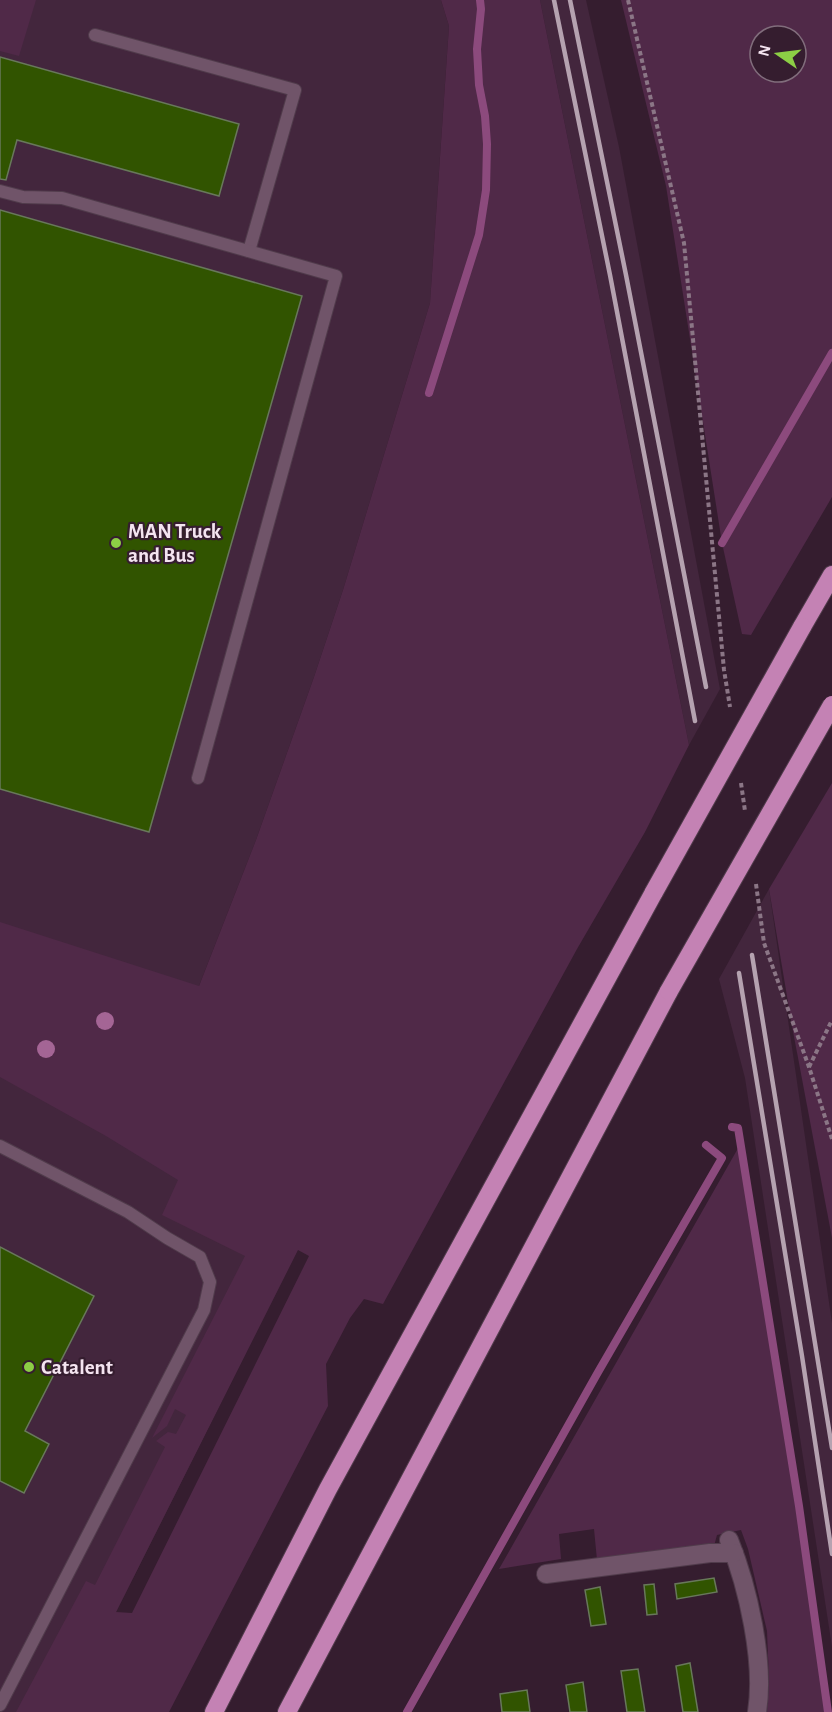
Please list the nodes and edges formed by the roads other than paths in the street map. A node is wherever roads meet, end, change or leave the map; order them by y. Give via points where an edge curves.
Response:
1 (95, 36) dead end
2 (0, 191) edge
3 (249, 251) junction
4 (832, 575) edge
5 (832, 705) edge
6 (198, 778) dead end
7 (0, 1146) edge
8 (546, 1574) dead end
9 (0, 1705) edge
10 (214, 1712) edge
11 (288, 1712) edge
12 (757, 1712) edge

1 - 3 lane via 295,90
2 - 3 lane via 23,197 62,198
3 - 6 lane via 336,276
4 - 10 highway, bridge via 328,1489
5 - 11 highway, bridge via 669,991
7 - 9 lane via 128,1212 200,1257 210,1282 204,1310
8 - 12 street via 691,1556 732,1546 753,1628 759,1674

